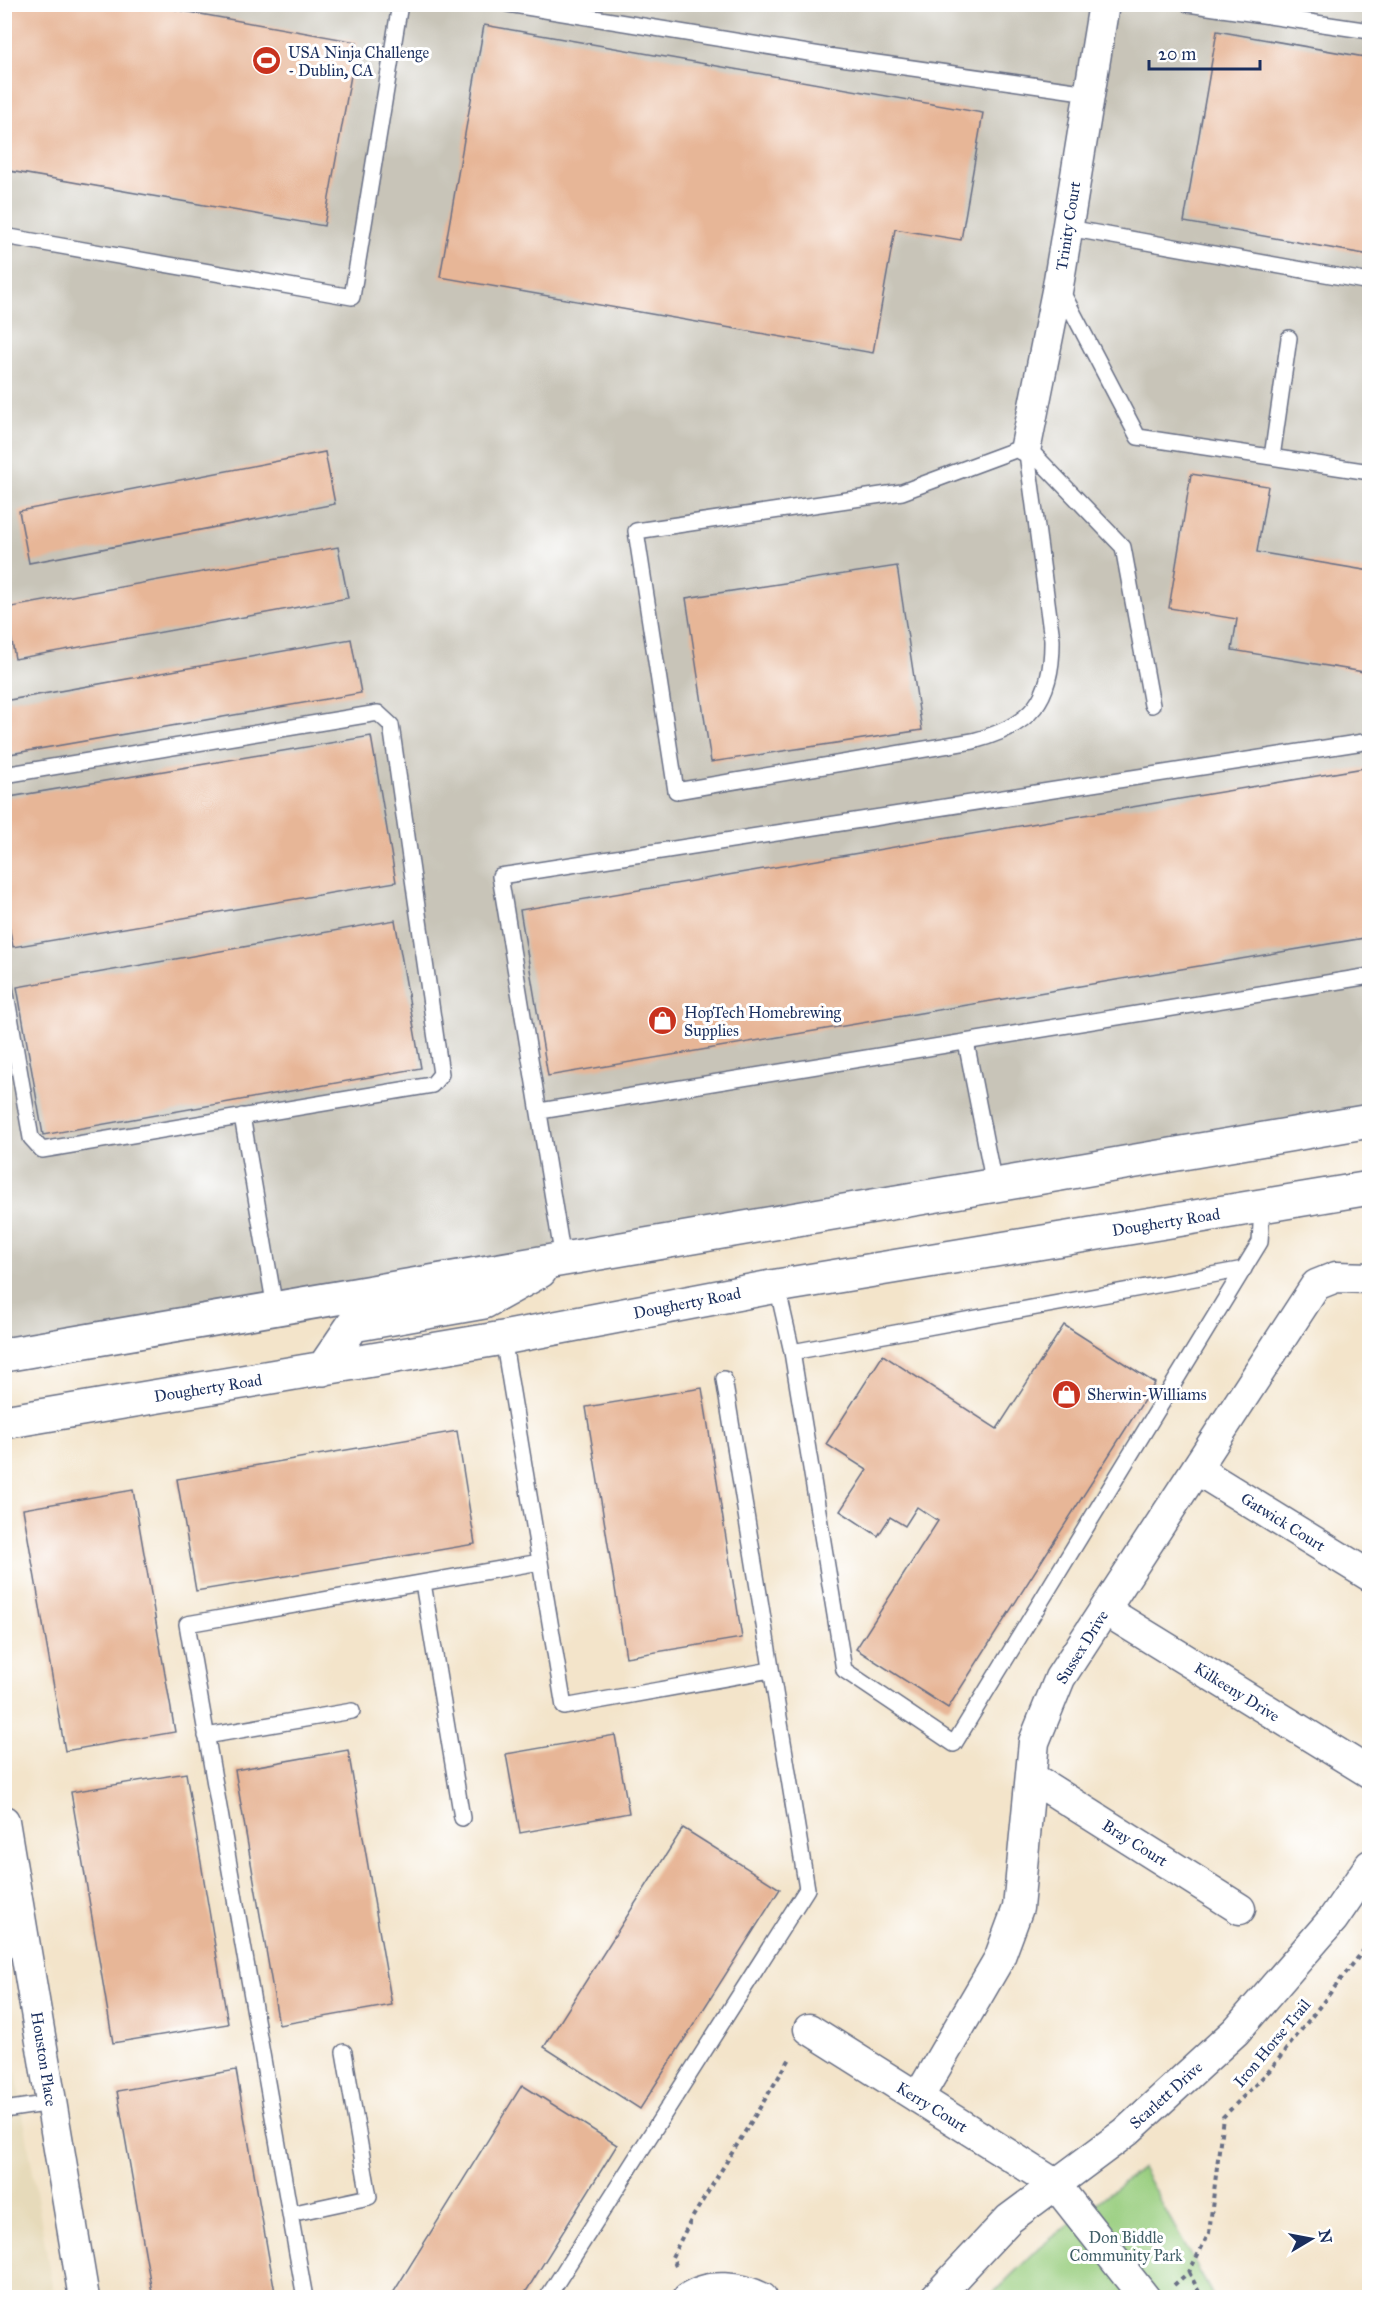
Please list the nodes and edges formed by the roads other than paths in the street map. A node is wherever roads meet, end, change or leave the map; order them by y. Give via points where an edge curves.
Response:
1 (400, 4) edge
2 (508, 4) edge
3 (1104, 4) edge
4 (1188, 4) edge
5 (1370, 31) edge
6 (1089, 93) junction
7 (1068, 228) junction
8 (4, 236) edge
9 (1370, 282) edge
10 (1059, 286) junction
11 (1289, 338) dead end
12 (1026, 446) junction
13 (1272, 457) junction
14 (1370, 472) edge
15 (1152, 705) dead end
16 (1370, 741) edge
17 (4, 775) edge
18 (1370, 976) edge
19 (4, 982) edge
20 (966, 1041) junction
21 (540, 1111) junction
22 (242, 1116) junction
23 (1370, 1121) edge
24 (994, 1185) junction
25 (1370, 1188) edge
26 (1262, 1207) junction
27 (562, 1259) junction
28 (1244, 1269) junction
29 (1370, 1278) edge
30 (777, 1286) junction
31 (275, 1308) junction
32 (503, 1338) junction
33 (792, 1352) junction
34 (4, 1354) edge
35 (323, 1369) junction
36 (724, 1379) dead end
37 (4, 1422) edge
38 (1196, 1469) junction
39 (540, 1562) junction
40 (1370, 1576) edge
41 (423, 1583) junction
42 (1105, 1610) junction
43 (771, 1670) junction
44 (352, 1711) dead end
45 (207, 1736) junction
46 (1370, 1773) edge
47 (1031, 1777) junction
48 (462, 1818) dead end
49 (4, 1821) edge
50 (8, 1859) edge
51 (1370, 1865) edge
52 (1239, 1909) dead end
53 (808, 2029) road end
54 (344, 2052) dead end
55 (918, 2098) junction
56 (51, 2103) junction
57 (4, 2110) edge
58 (1055, 2184) junction
59 (290, 2214) junction
60 (689, 2297) edge
61 (84, 2298) edge
62 (305, 2298) edge
63 (547, 2298) edge
64 (762, 2298) edge
65 (935, 2298) edge
66 (1145, 2298) edge

1 - 8 lane via 352,297
2 - 6 lane via 827,56
3 - 6 street, Trinity Court
4 - 5 lane
6 - 7 street, Trinity Court
7 - 9 lane
7 - 10 street, Trinity Court
10 - 12 street, Trinity Court
10 - 13 lane via 1138,437
11 - 13 lane
12 - 12 lane via 902,492 636,531 676,791 973,741 1001,734 1025,718 1043,696 1052,668 1052,639
12 - 15 lane via 1123,548
13 - 14 lane
16 - 21 lane via 500,876
17 - 22 lane via 378,713 391,724 441,1074 432,1085
18 - 20 lane
19 - 22 lane via 31,1138 42,1150
20 - 21 lane
20 - 24 lane
21 - 27 lane
22 - 31 lane
23 - 24 main road
24 - 27 main road
25 - 26 main road, Dougherty Road
26 - 28 lane via 1260,1242
26 - 30 main road, Dougherty Road
27 - 31 main road
27 - 35 main road via 484,1302 353,1325
28 - 33 lane
28 - 33 lane via 954,1744 844,1670
29 - 38 street, Sussex Drive via 1336,1277 1316,1285
30 - 32 main road, Dougherty Road
30 - 33 lane
31 - 34 main road
32 - 35 main road, Dougherty Road
32 - 39 lane
35 - 37 main road, Dougherty Road
36 - 43 lane
38 - 40 street, Gatwick Court
38 - 42 street, Sussex Drive
39 - 41 lane
39 - 43 lane via 564,1707
41 - 45 lane via 187,1624
41 - 48 lane
42 - 46 street, Kilkeeny Drive
42 - 47 street, Sussex Drive via 1060,1678 1034,1742
43 - 63 lane via 807,1889
44 - 45 lane
45 - 59 lane
47 - 52 street, Bray Court
47 - 55 street, Sussex Drive via 1018,1908 999,1959
49 - 50 street, Houston Place
50 - 56 street, Houston Place
51 - 58 street, Scarlett Drive via 1333,1919 1236,2031 1126,2132
53 - 55 street, Kerry Court
54 - 59 lane via 369,2197
55 - 58 street, Kerry Court
56 - 57 lane
56 - 61 street, Houston Place
58 - 65 street, Scarlett Drive via 1009,2219
58 - 66 street, Kerry Court
59 - 62 lane
60 - 64 street via 719,2288 746,2290

